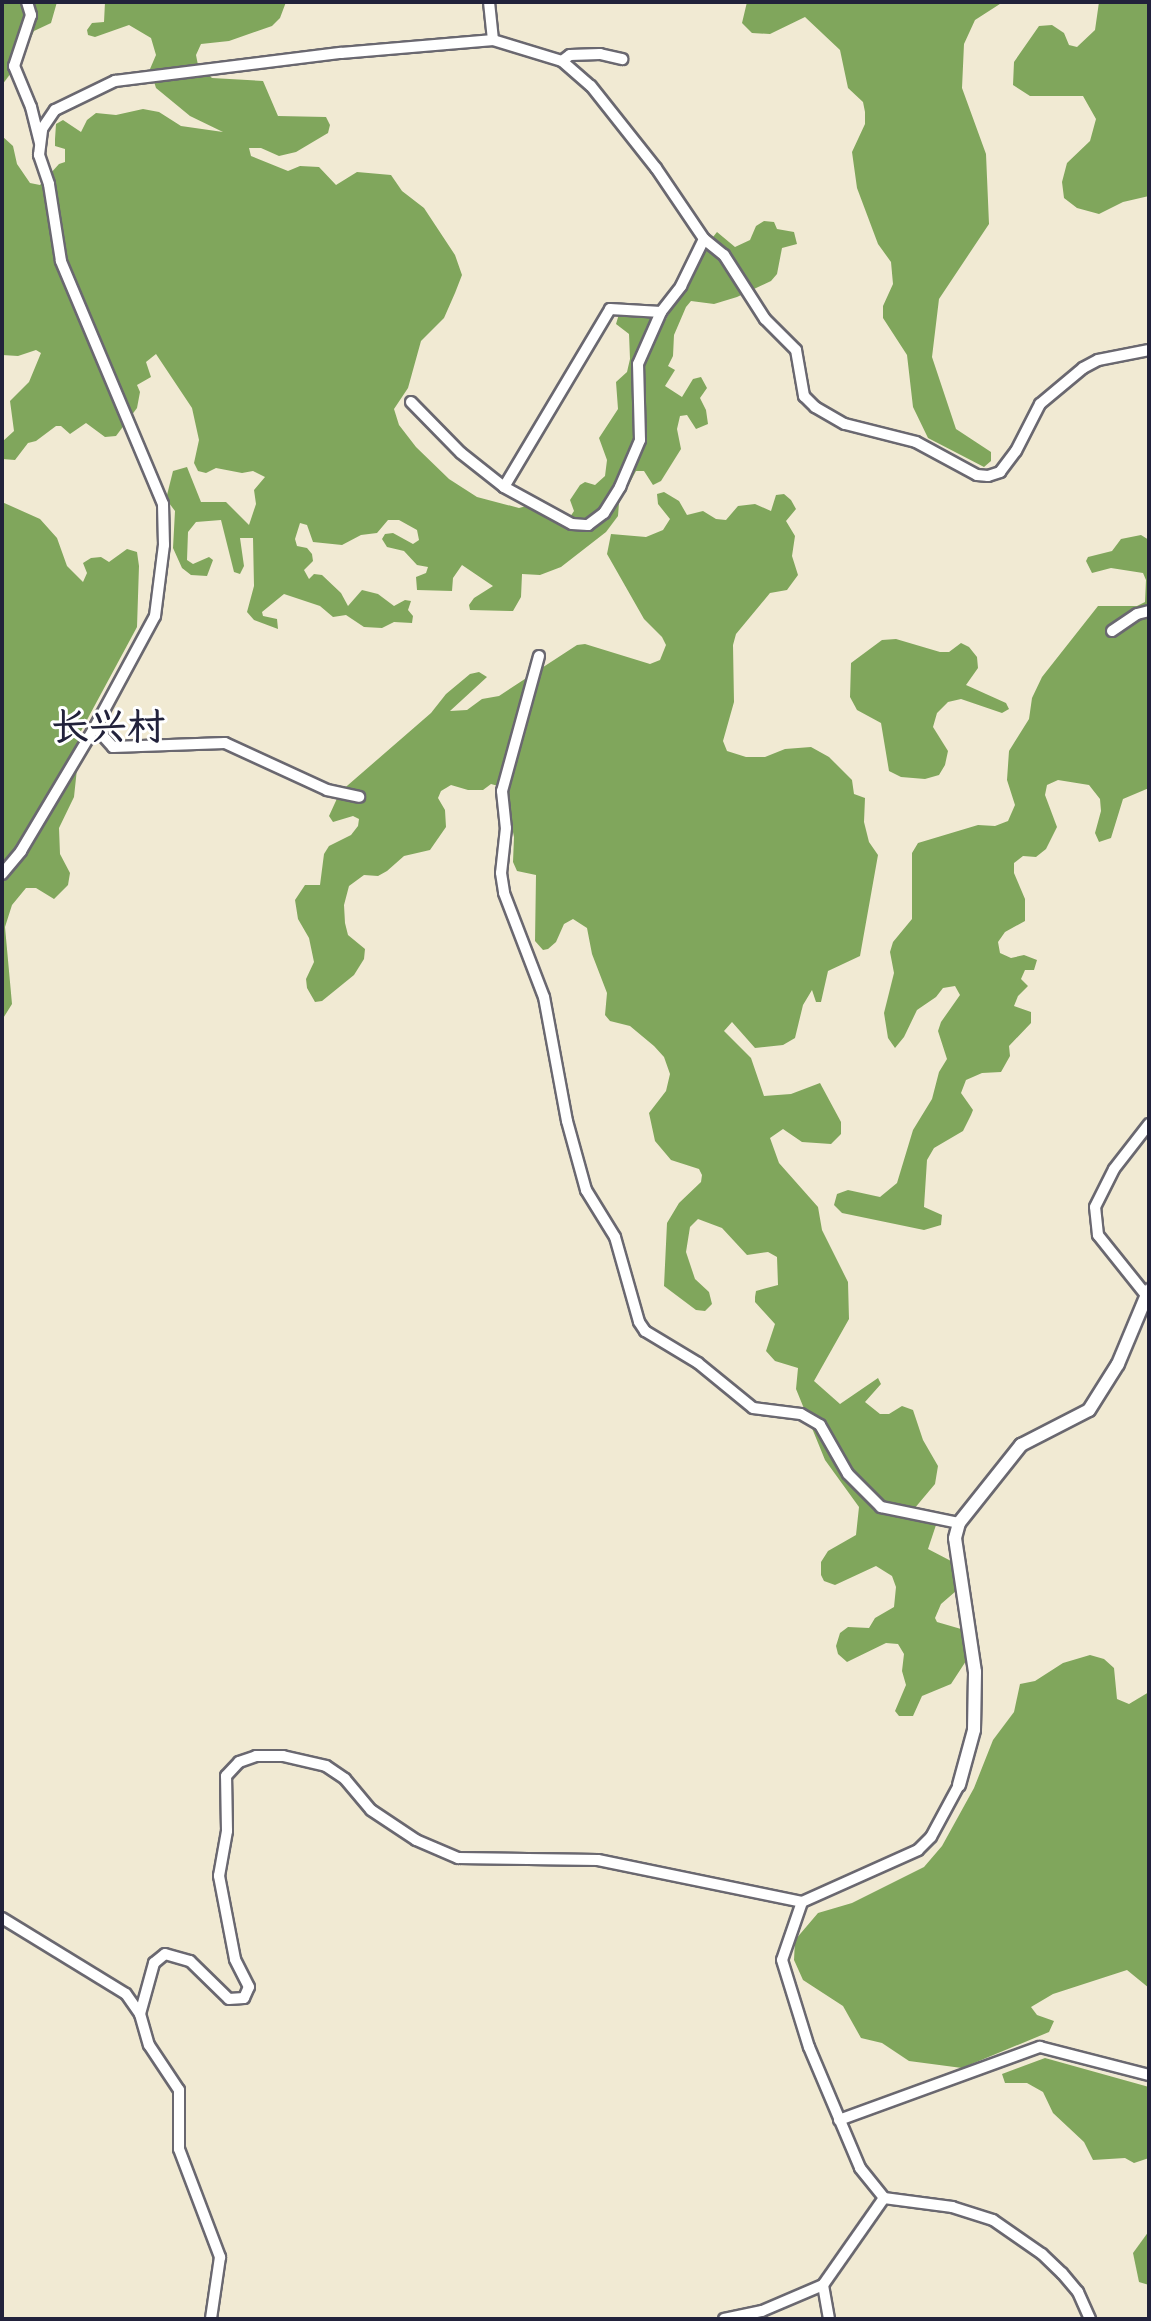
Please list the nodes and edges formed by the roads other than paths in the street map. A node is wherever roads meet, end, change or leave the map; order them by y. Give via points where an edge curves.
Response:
1 (27, 2) edge
2 (489, 2) edge
3 (493, 40) junction
4 (622, 59) dead end
5 (562, 61) junction
6 (41, 143) junction
7 (704, 239) junction
8 (661, 312) junction
9 (1149, 350) edge
10 (411, 402) dead end
11 (504, 487) junction
12 (1149, 611) edge
13 (1112, 631) dead end
14 (539, 656) dead end
15 (95, 727) junction
16 (359, 797) dead end
17 (2, 874) edge
18 (1149, 1124) edge
19 (1148, 1292) edge
20 (959, 1523) junction
21 (959, 1785) joint
22 (802, 1902) junction
23 (2, 1918) edge
24 (140, 2014) junction
25 (1149, 2075) edge
26 (839, 2120) junction
27 (884, 2198) junction
28 (823, 2285) junction
29 (211, 2319) edge
30 (724, 2319) edge
31 (829, 2319) edge
32 (1090, 2319) edge

1 - 6 street via 31,15 14,66
2 - 3 street
3 - 5 street
3 - 6 street via 115,81 55,110 42,129
4 - 5 street via 570,55
5 - 7 street via 591,86
6 - 15 street via 61,261 163,504 155,616
7 - 8 street via 681,286
7 - 9 street via 724,255 765,319 796,350 804,396 815,407 845,424 916,442 977,475 1000,472 1040,404 1083,368
8 - 11 street via 610,309
8 - 11 street via 638,364 640,440 604,513 588,525 572,524
10 - 11 street
12 - 13 street
14 - 20 street via 502,791 504,893 544,997 586,1190 615,1237 639,1322 753,1408 801,1414 820,1425 848,1474 881,1507
15 - 16 street via 113,747 225,743 327,790
15 - 17 street
18 - 19 street via 1114,1169 1095,1207 1098,1235
19 - 20 street via 1118,1364 1089,1410 1021,1445
20 - 21 street via 955,1538 975,1672 974,1730
21 - 22 street via 931,1837 918,1850
22 - 24 street via 598,1860 458,1858 416,1840 371,1810 326,1766 256,1756 239,1762 226,1776 227,1831 219,1876 235,1959 249,1987 244,1998 229,1999 190,1961 165,1954 154,1963
22 - 26 street via 782,1960
23 - 24 street via 126,1994
24 - 29 street via 149,2045 179,2090 179,2149 220,2257
25 - 26 street via 1040,2047
26 - 27 street via 860,2168
27 - 28 street
27 - 32 street via 952,2207 993,2220 1062,2273
28 - 30 street via 762,2311
28 - 31 street

